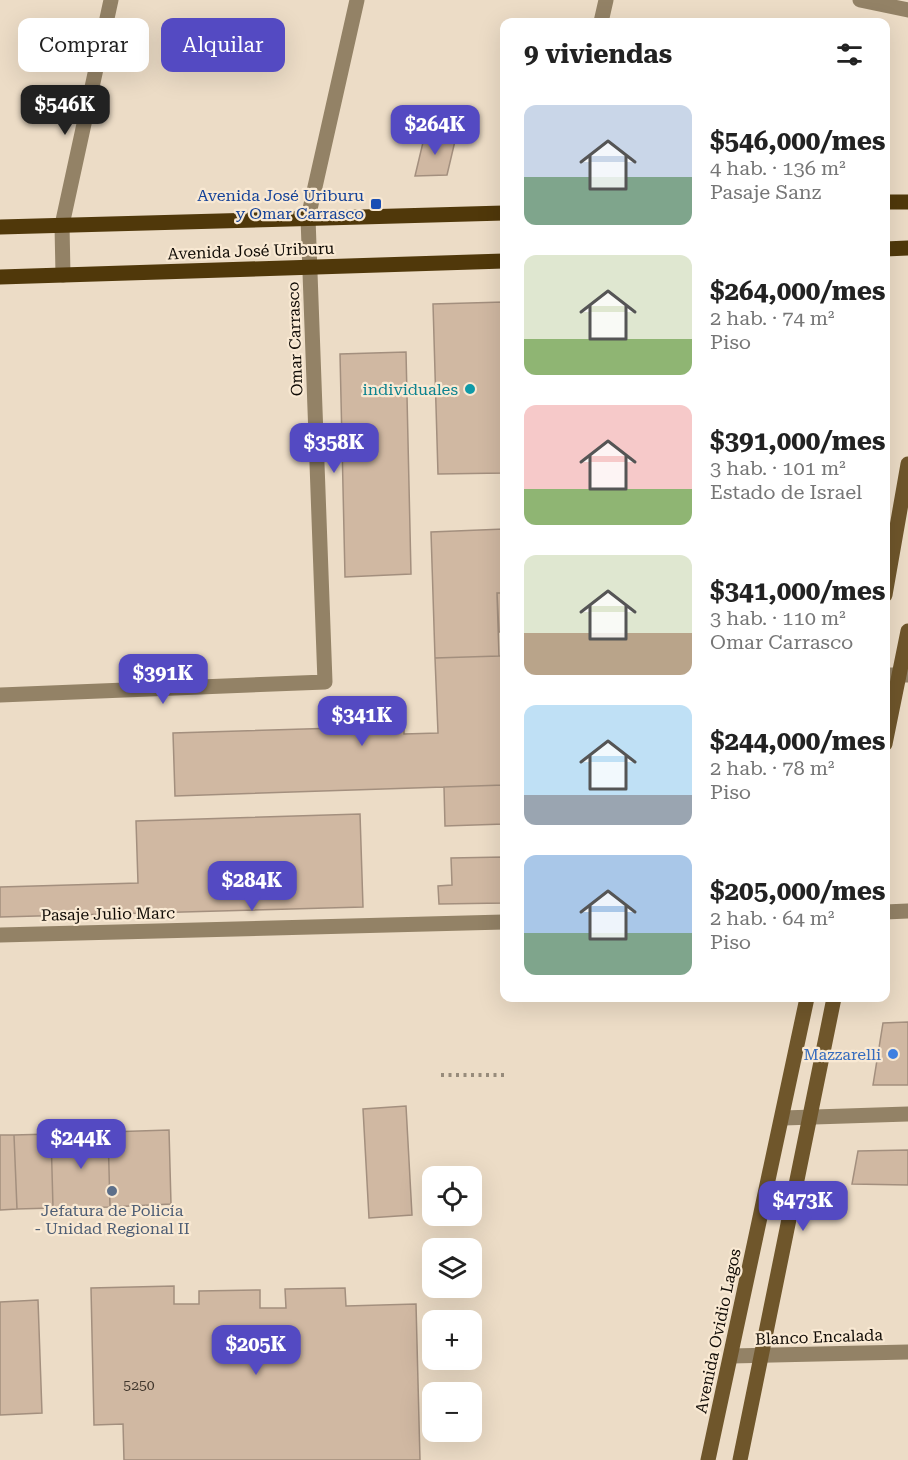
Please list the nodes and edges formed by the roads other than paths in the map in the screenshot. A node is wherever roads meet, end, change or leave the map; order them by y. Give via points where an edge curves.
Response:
1 (111, 0) edge
2 (357, 0) edge
3 (606, 0) edge
4 (860, 0) edge
5 (908, 10) edge
6 (602, 18) edge
7 (890, 202) edge
8 (908, 202) edge
9 (500, 213) edge
10 (308, 218) junction
11 (62, 225) junction
12 (0, 227) edge
13 (908, 248) edge
14 (890, 249) edge
15 (500, 261) edge
16 (310, 267) junction
17 (63, 275) junction
18 (0, 278) edge
19 (908, 464) edge
20 (890, 567) edge
21 (908, 631) edge
22 (897, 675) edge
23 (0, 694) edge
24 (890, 715) edge
25 (908, 911) edge
26 (890, 912) edge
27 (500, 922) edge
28 (0, 935) edge
29 (806, 1002) edge
30 (833, 1002) edge
31 (908, 1114) edge
32 (783, 1118) junction
33 (810, 1118) junction
34 (908, 1352) edge
35 (731, 1356) junction
36 (761, 1356) junction
37 (708, 1460) edge
38 (740, 1460) edge

1 - 11 street
2 - 10 street, Omar Carrasco
3 - 6 street
4 - 5 street
7 - 8 main road
9 - 10 main road, Avenida José Uriburu
10 - 11 main road, Avenida José Uriburu
10 - 16 street, Omar Carrasco
11 - 12 main road, Avenida José Uriburu
11 - 17 street
13 - 14 main road
15 - 16 main road, Avenida José Uriburu
16 - 17 main road, Avenida José Uriburu
16 - 23 street, Omar Carrasco via 325,682
17 - 18 main road, Avenida José Uriburu
19 - 20 main road
21 - 22 main road
22 - 24 main road
25 - 26 street
27 - 28 street, Pasaje Julio Marc
29 - 32 main road, Avenida Ovidio Lagos
30 - 33 main road
31 - 33 street
32 - 33 street
32 - 35 main road, Avenida Ovidio Lagos
33 - 36 main road
34 - 36 street, Blanco Encalada
35 - 36 street, Blanco Encalada
35 - 37 main road, Avenida Ovidio Lagos
36 - 38 main road

